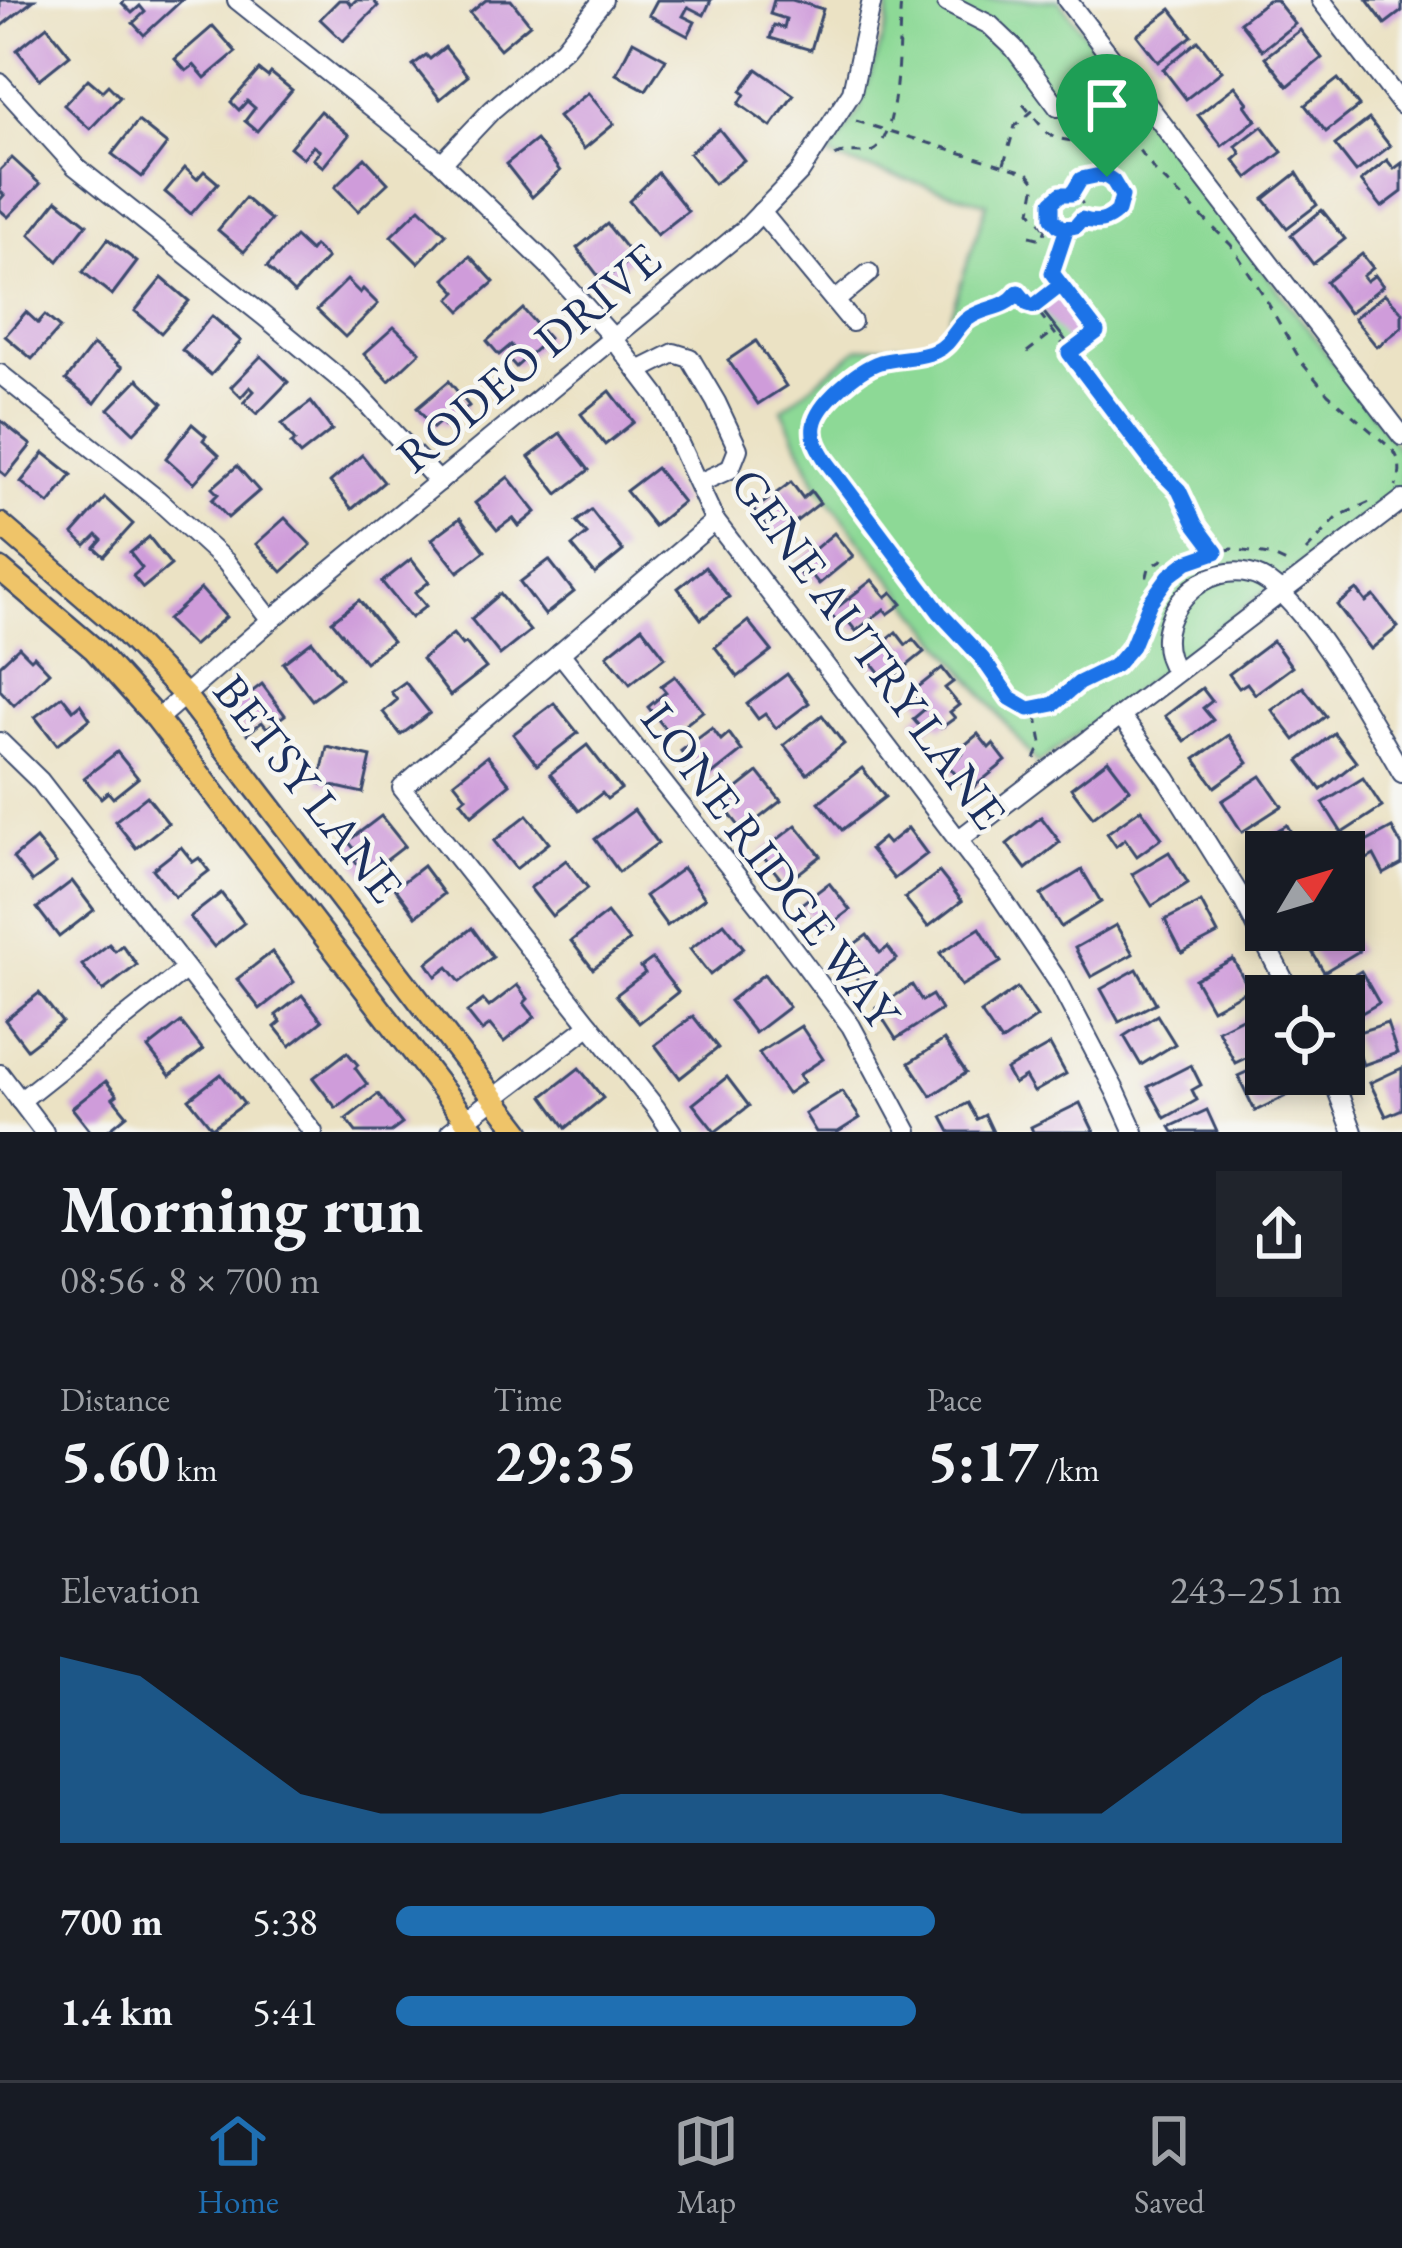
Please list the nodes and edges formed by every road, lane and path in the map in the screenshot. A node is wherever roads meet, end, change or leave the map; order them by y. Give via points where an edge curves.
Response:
1 (236, 0) edge
2 (603, 0) edge
3 (872, 0) edge
4 (901, 0) edge
5 (948, 0) edge
6 (1067, 0) edge
7 (1321, 0) edge
8 (1117, 63) junction
9 (0, 83) edge
10 (1108, 86) dead end
11 (1023, 104) dead end
12 (1402, 105) edge
13 (838, 112) junction
14 (1030, 113) junction
15 (885, 130) junction
16 (1130, 135) junction
17 (1096, 145) junction
18 (835, 156) dead end
19 (442, 163) junction
20 (1004, 165) junction
21 (1093, 176) junction
22 (1072, 194) junction
23 (761, 212) junction
24 (1082, 219) junction
25 (1055, 223) junction
26 (1067, 228) junction
27 (1046, 229) junction
28 (1030, 236) dead end
29 (869, 273) dead end
30 (1061, 285) junction
31 (835, 301) junction
32 (1034, 306) junction
33 (852, 322) dead end
34 (1053, 332) junction
35 (613, 338) junction
36 (1028, 352) dead end
37 (1069, 353) junction
38 (638, 371) junction
39 (0, 374) edge
40 (1402, 436) edge
41 (439, 482) junction
42 (700, 484) junction
43 (1395, 497) edge
44 (1378, 499) dead end
45 (716, 521) junction
46 (0, 524) edge
47 (1216, 552) junction
48 (1301, 556) dead end
49 (1291, 564) dead end
50 (0, 569) edge
51 (1177, 570) junction
52 (1157, 591) junction
53 (1281, 592) junction
54 (271, 620) junction
55 (560, 653) junction
56 (1176, 672) junction
57 (185, 696) junction
58 (1036, 709) junction
59 (1121, 716) junction
60 (157, 719) junction
61 (0, 742) edge
62 (1032, 761) dead end
63 (1402, 773) edge
64 (958, 840) junction
65 (186, 969) junction
66 (1281, 975) edge
67 (590, 1025) junction
68 (0, 1074) edge
69 (1339, 1095) edge
70 (495, 1098) junction
71 (20, 1101) junction
72 (464, 1128) edge
73 (44, 1132) edge
74 (313, 1132) edge
75 (520, 1132) edge
76 (671, 1132) edge
77 (908, 1132) edge
78 (1134, 1132) edge
79 (1353, 1132) edge

1 - 19 street, GENE AUTRY LANE
2 - 19 street
3 - 13 street, RODEO DRIVE via 852,92
4 - 15 path via 898,86
5 - 8 street via 1014,48 1058,107
6 - 8 street
7 - 12 street
8 - 40 street
9 - 41 street via 75,166 358,394
10 - 16 path via 1125,109
11 - 14 path
13 - 15 path
13 - 23 street, RODEO DRIVE via 800,172
14 - 17 path via 1046,134
14 - 20 path via 1015,126
15 - 18 path via 876,149
15 - 20 path
16 - 17 path
16 - 43 path via 1231,245 1315,379 1394,451
17 - 21 path
19 - 35 street, GENE AUTRY LANE
20 - 27 path via 1033,177 1031,211
21 - 22 path
21 - 24 path via 1113,181 1121,204 1111,218
22 - 24 path
22 - 25 path via 1052,202
23 - 31 street
23 - 35 street, RODEO DRIVE
24 - 26 path
25 - 26 path
25 - 27 path
26 - 30 path via 1052,273
27 - 28 path via 1042,239
29 - 31 street
30 - 32 path
30 - 37 path via 1097,332
31 - 33 street
32 - 34 path
32 - 58 path via 1015,291 1010,302 968,318 942,349 864,369 827,402 813,430 826,461 918,586 1010,698
34 - 36 path
34 - 37 path
35 - 38 street, GENE AUTRY LANE
35 - 41 street, RODEO DRIVE
37 - 47 path via 1179,490
38 - 42 street, GENE AUTRY LANE
38 - 42 street via 674,353 690,358 716,402 738,449 730,469
39 - 54 street via 226,562
41 - 54 street, RODEO DRIVE
42 - 45 street, GENE AUTRY LANE
43 - 53 street
44 - 48 path via 1339,516
45 - 55 street
45 - 64 street, GENE AUTRY LANE
46 - 57 main road, BETSY LANE
47 - 49 path via 1244,550
47 - 51 path
50 - 60 main road, BETSY LANE via 94,650
51 - 52 path
51 - 52 path via 1162,560 1153,564 1146,580
52 - 58 path via 1116,665
53 - 56 street
53 - 56 street via 1257,576 1233,573 1182,598 1164,643
53 - 63 street
54 - 57 street, RODEO DRIVE
55 - 67 street via 402,788
55 - 77 street, LONE RIDGE WAY via 851,1026
56 - 59 street
57 - 60 street, RODEO DRIVE
57 - 70 main road, BETSY LANE
58 - 62 path via 1042,743
59 - 64 street
59 - 66 street via 1244,902
60 - 72 main road, BETSY LANE
61 - 65 street via 40,781
64 - 78 street, GENE AUTRY LANE via 1059,982
65 - 71 street
65 - 74 street
67 - 70 street
67 - 76 street
68 - 71 street
69 - 79 street
70 - 72 street
70 - 75 main road, BETSY LANE
71 - 73 street

